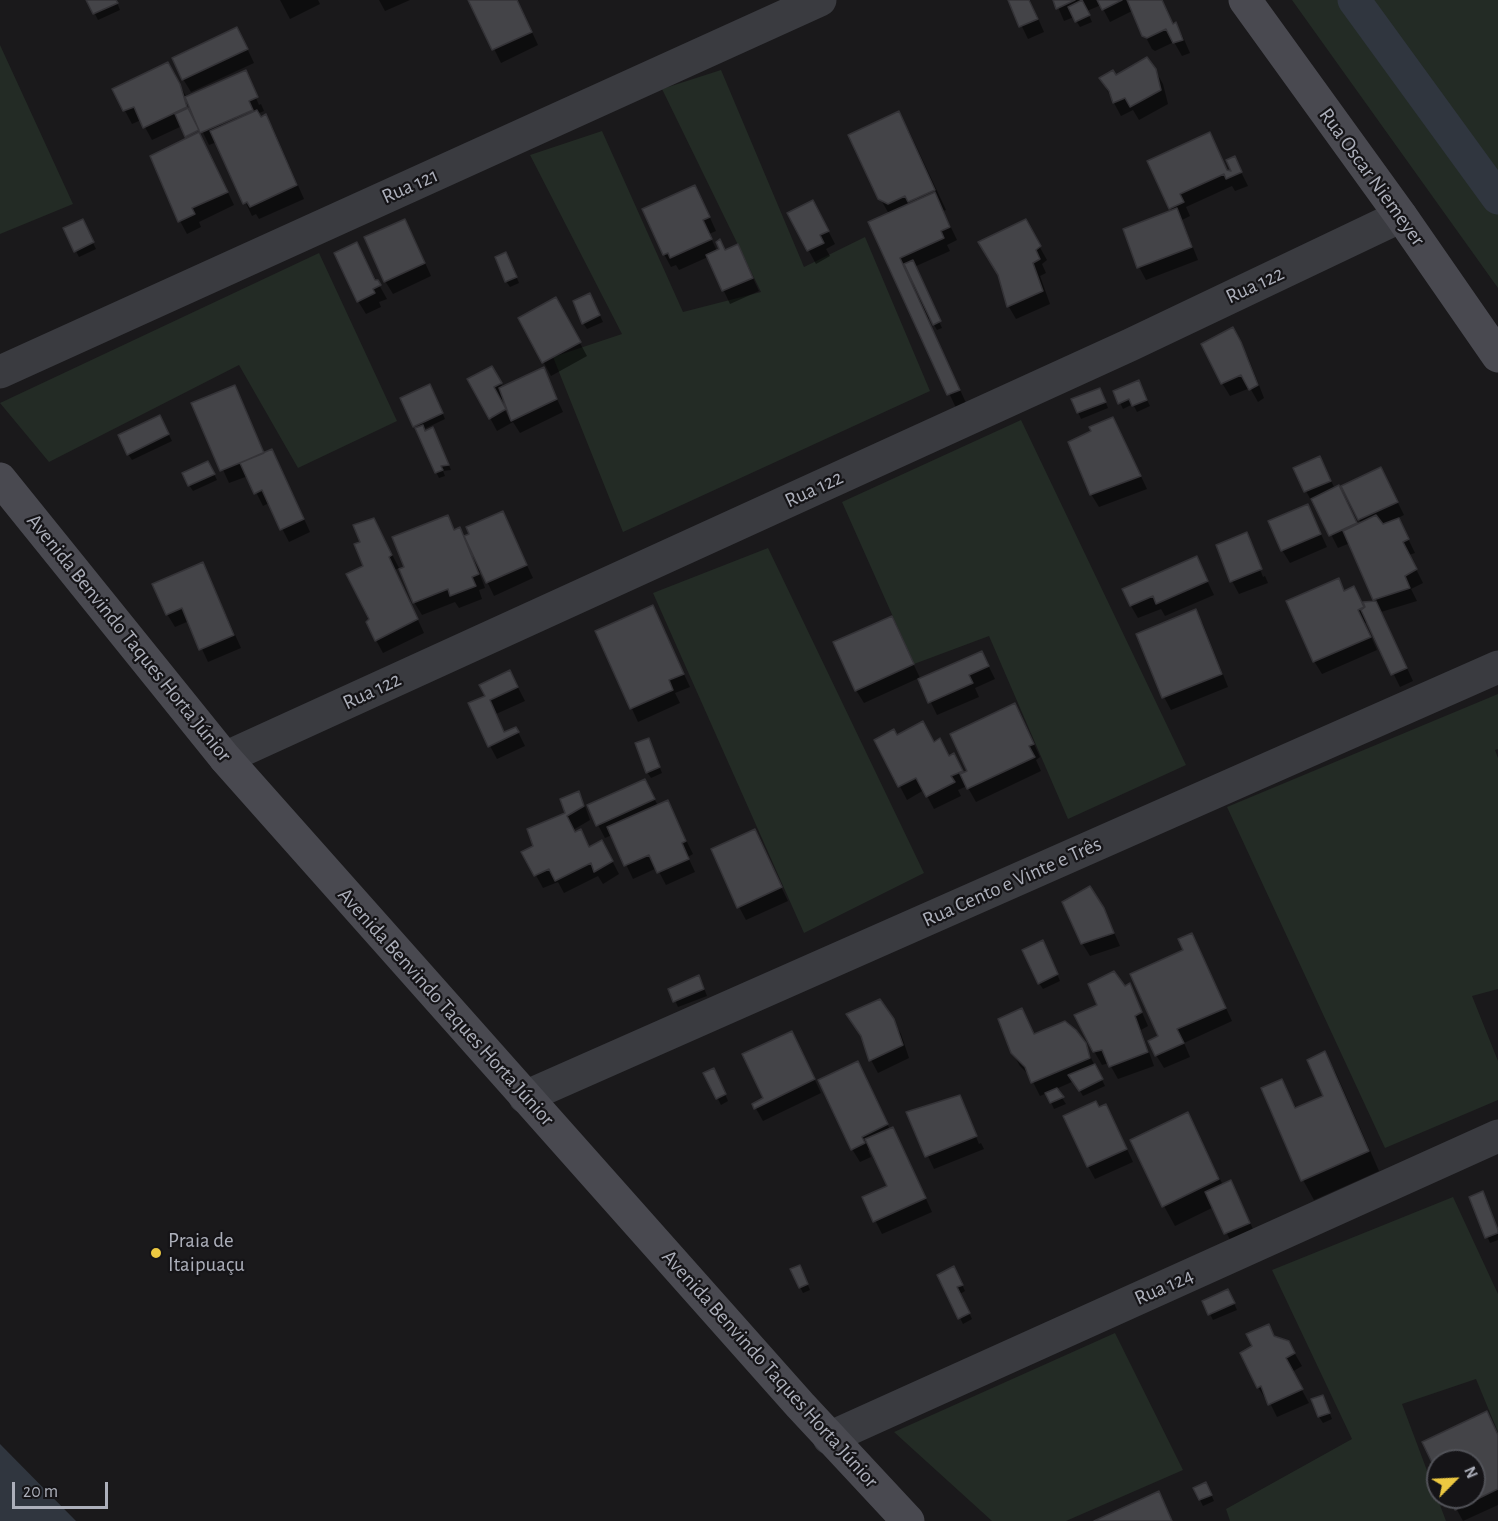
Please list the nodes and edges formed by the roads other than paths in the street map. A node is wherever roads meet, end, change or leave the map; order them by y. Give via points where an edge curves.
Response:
1 (820, 0) edge
2 (1245, 0) edge
3 (1401, 216) junction
4 (1498, 356) edge
5 (0, 372) edge
6 (0, 479) edge
7 (1498, 667) edge
8 (225, 758) junction
9 (525, 1097) junction
10 (1498, 1136) edge
11 (829, 1438) junction
12 (908, 1521) edge

1 - 5 street, Rua 121
2 - 3 street, Rua Oscar Niemeyer
3 - 4 street, Rua Oscar Niemeyer
3 - 8 street, Rua 122 via 1130,345
6 - 8 street, Avenida Benvindo Taques Horta Júnior
7 - 9 street, Rua Cento e Vinte e Três
8 - 9 street, Avenida Benvindo Taques Horta Júnior
9 - 11 street, Avenida Benvindo Taques Horta Júnior
10 - 11 street, Rua 124
11 - 12 street, Avenida Benvindo Taques Horta Júnior

